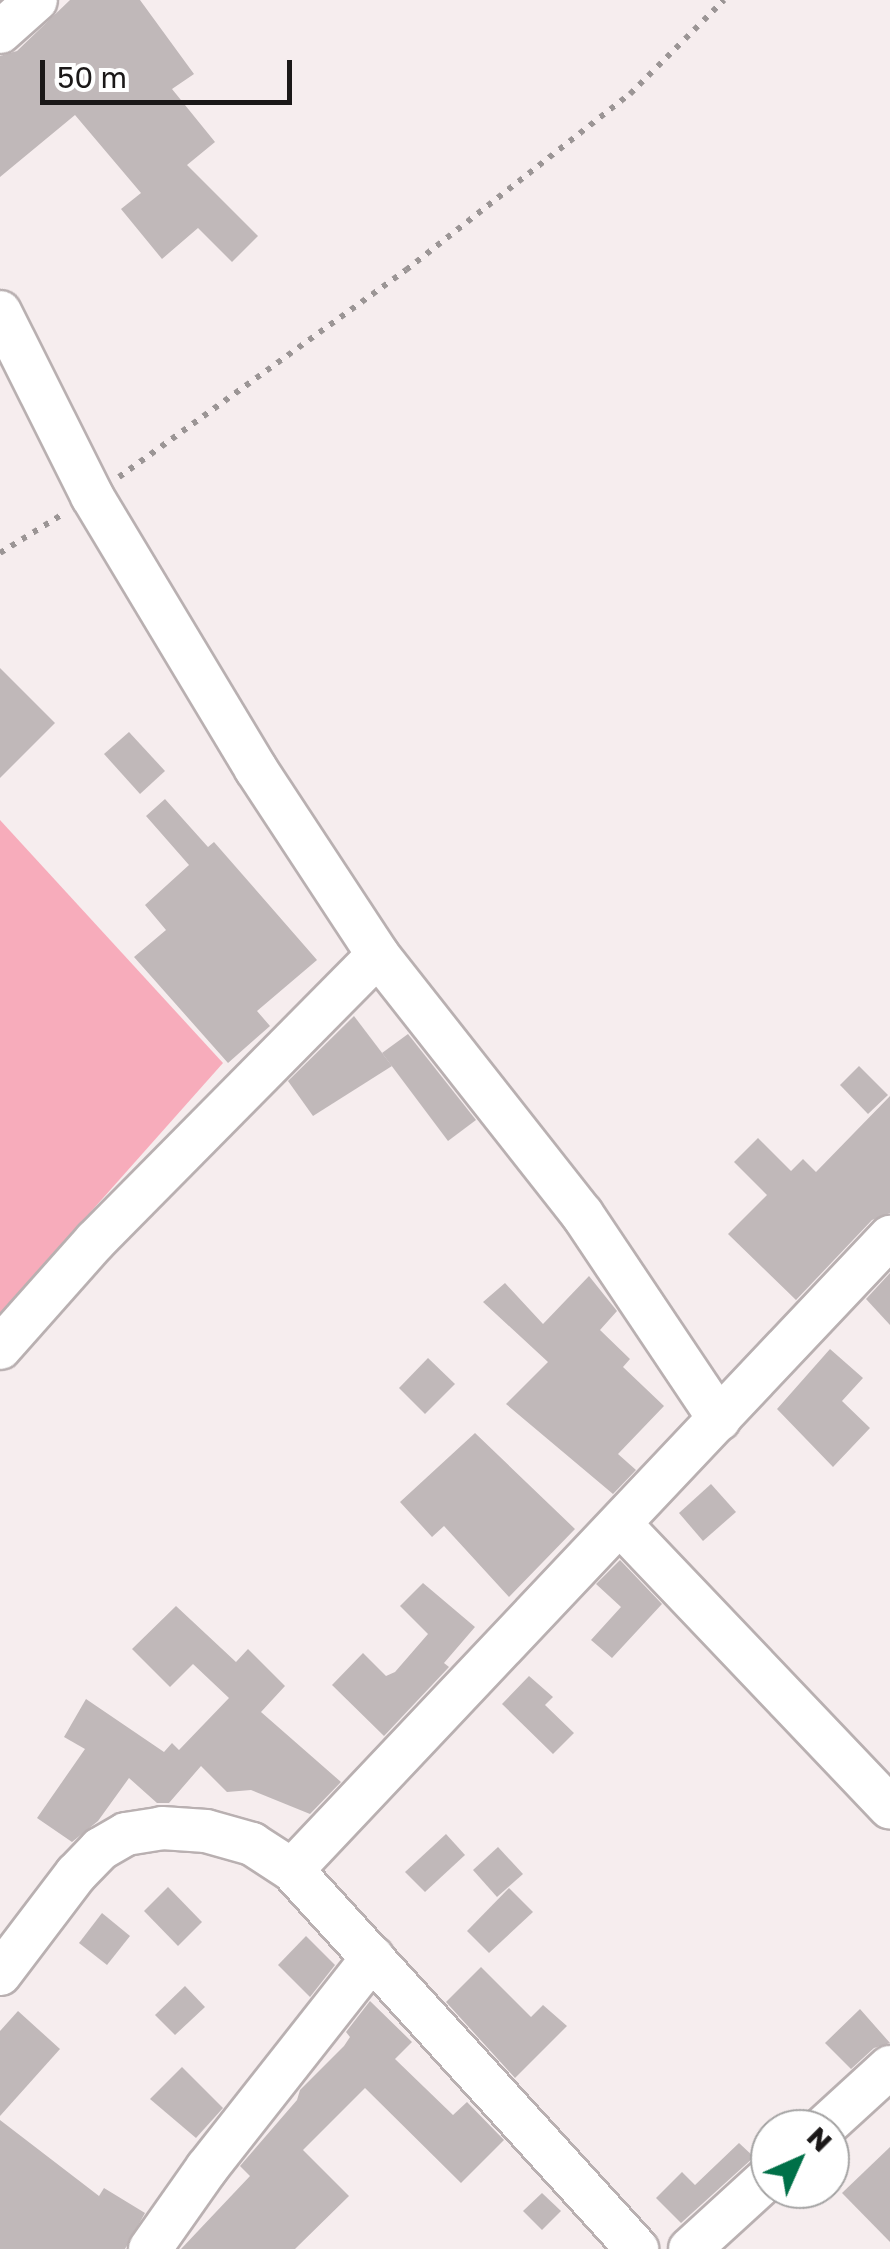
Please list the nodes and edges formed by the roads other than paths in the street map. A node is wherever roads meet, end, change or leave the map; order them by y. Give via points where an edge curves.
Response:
1 (36, 0) edge
2 (0, 32) edge
3 (0, 312) edge
4 (378, 955) junction
5 (890, 1236) edge
6 (0, 1348) edge
7 (719, 1419) junction
8 (621, 1525) junction
9 (890, 1808) edge
10 (292, 1870) junction
11 (373, 1957) junction
12 (0, 1974) edge
13 (890, 2067) edge
14 (844, 2109) edge
15 (750, 2194) edge
16 (150, 2249) edge
17 (638, 2249) edge
18 (690, 2249) edge

1 - 2 street
3 - 4 street via 92,496 256,769
4 - 6 street
4 - 7 street via 582,1214
5 - 7 street
7 - 8 street
8 - 9 street
8 - 10 street
10 - 11 street
10 - 12 street via 252,1844 206,1831 126,1834 76,1874
11 - 16 street
11 - 17 street
13 - 14 street
15 - 18 street

